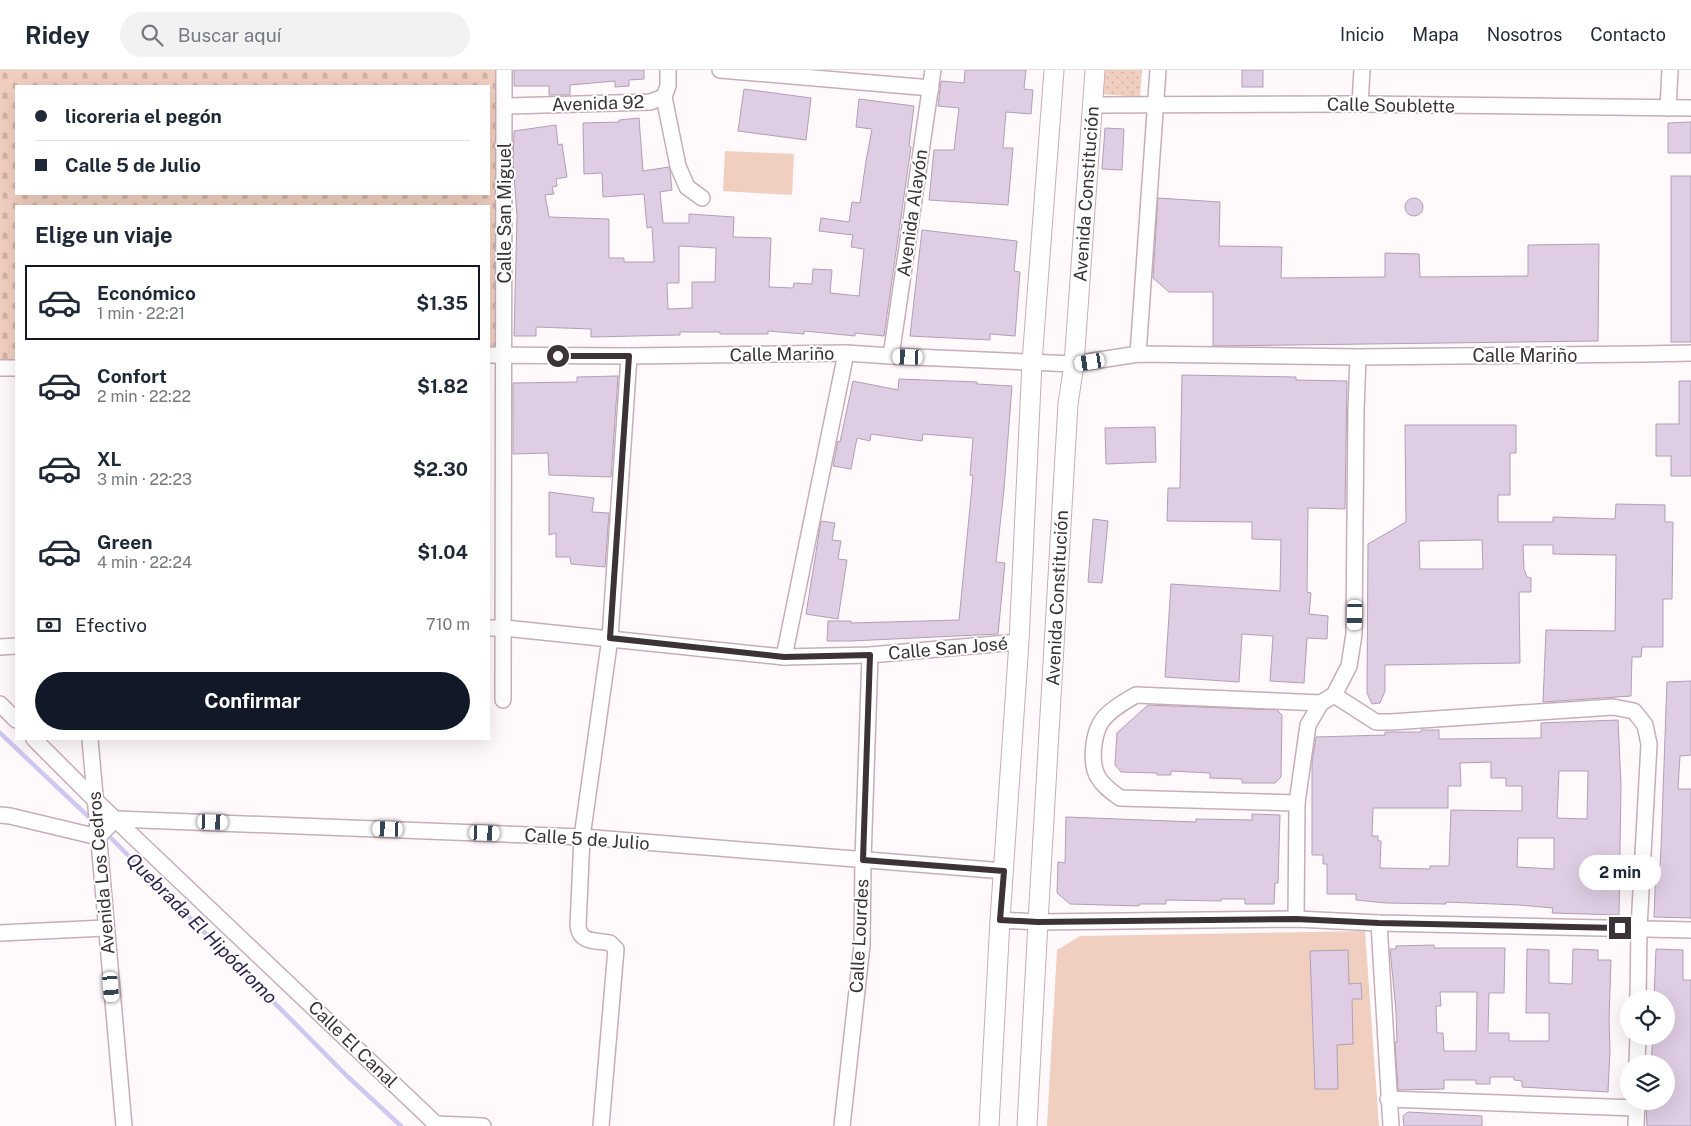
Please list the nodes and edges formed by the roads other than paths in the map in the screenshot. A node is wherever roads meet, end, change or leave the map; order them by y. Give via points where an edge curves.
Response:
1 (504, 70) edge
2 (668, 70) edge
3 (720, 70) edge
4 (933, 70) edge
5 (1054, 70) edge
6 (1095, 70) edge
7 (1158, 70) edge
8 (1362, 70) edge
9 (1670, 70) edge
10 (931, 88) junction
11 (664, 96) junction
12 (1157, 104) junction
13 (1360, 104) junction
14 (1092, 105) junction
15 (504, 106) junction
16 (1668, 108) junction
17 (1691, 108) edge
18 (702, 198) dead end
19 (846, 353) junction
20 (1691, 353) edge
21 (1138, 354) junction
22 (504, 355) junction
23 (490, 356) edge
24 (629, 356) junction
25 (891, 356) junction
26 (1358, 356) junction
27 (1032, 362) junction
28 (1074, 364) junction
29 (0, 368) edge
30 (15, 368) edge
31 (490, 628) edge
32 (504, 628) junction
33 (610, 638) junction
34 (1019, 642) junction
35 (15, 646) edge
36 (0, 647) edge
37 (870, 655) junction
38 (784, 657) junction
39 (1334, 695) junction
40 (503, 700) dead end
41 (1321, 703) junction
42 (0, 704) edge
43 (15, 719) edge
44 (35, 740) edge
45 (90, 740) edge
46 (1297, 803) junction
47 (96, 806) junction
48 (0, 815) edge
49 (116, 818) junction
50 (98, 836) junction
51 (582, 837) junction
52 (863, 860) junction
53 (1004, 871) junction
54 (1296, 919) junction
55 (1000, 920) junction
56 (1038, 922) junction
57 (1379, 923) junction
58 (105, 928) junction
59 (1639, 928) junction
60 (1691, 930) edge
61 (0, 933) edge
62 (1638, 990) edge
63 (1388, 1099) junction
64 (1620, 1105) edge
65 (1637, 1110) edge
66 (437, 1125) edge
67 (124, 1126) edge
68 (483, 1126) edge
69 (601, 1126) edge
70 (842, 1126) edge
71 (989, 1126) edge
72 (1028, 1126) edge
73 (1391, 1126) edge
74 (1636, 1126) edge

1 - 15 street, Calle San Miguel
2 - 11 street, Avenida 92
3 - 10 street
4 - 10 street, Avenida Alayón
5 - 27 street, Avenida Constitución
6 - 14 street, Avenida Constitución
7 - 12 street
8 - 13 street
9 - 16 street
10 - 25 street, Avenida Alayón
11 - 15 street, Avenida 92 via 650,102
11 - 18 street via 678,166 687,187
12 - 13 street, Calle Soublette
12 - 14 street, Calle Soublette
12 - 21 street
13 - 16 street, Calle Soublette
14 - 28 street, Avenida Constitución
15 - 22 street, Calle San Miguel
16 - 17 street, Calle Soublette
19 - 24 street, Calle Mariño
19 - 25 street, Calle Mariño
19 - 38 street
20 - 26 street, Calle Mariño
21 - 26 street, Calle Mariño
21 - 28 street, Calle Mariño
22 - 23 street, Calle Mariño
22 - 24 street, Calle Mariño
22 - 32 street, Calle San Miguel
24 - 33 street
25 - 27 street, Calle Mariño
26 - 39 street via 1354,634 1348,666
27 - 28 street, Calle Mariño
27 - 34 street, Avenida Constitución
28 - 56 street, Avenida Constitución via 1068,404
29 - 30 street
31 - 32 street, Calle San José
32 - 33 street, Calle San José
32 - 40 street, Calle San Miguel
33 - 38 street, Calle San José
33 - 51 street
34 - 37 street, Calle San José
34 - 53 street, Avenida Constitución
35 - 36 street
37 - 38 street, Calle San José
37 - 52 street, Calle Lourdes
39 - 41 street
39 - 59 street via 1376,722 1613,707 1634,711 1646,725 1649,744
41 - 46 street via 1308,725
41 - 46 street via 1136,695 1119,705 1100,723 1092,751 1097,776 1120,798
42 - 43 street
44 - 47 street
45 - 47 street, Avenida Los Cedros
46 - 54 street
47 - 49 street, Calle El Canal
47 - 50 street, Avenida Los Cedros
48 - 50 street
49 - 50 street
49 - 51 street, Calle 5 de Julio
49 - 66 street, Calle El Canal
50 - 58 street, Avenida Los Cedros
51 - 52 street, Calle 5 de Julio
51 - 69 street via 578,931 586,940 610,943 616,948
52 - 53 street, Calle 5 de Julio
52 - 70 street, Calle Lourdes via 862,945
53 - 55 street, Avenida Constitución
54 - 56 street
54 - 57 street
55 - 56 street
55 - 71 street, Avenida Constitución
56 - 72 street, Avenida Constitución
57 - 59 street
57 - 63 street
58 - 61 street
58 - 67 street, Avenida Los Cedros
59 - 60 street
59 - 62 street
63 - 64 street
63 - 73 street
65 - 74 street
66 - 68 street

